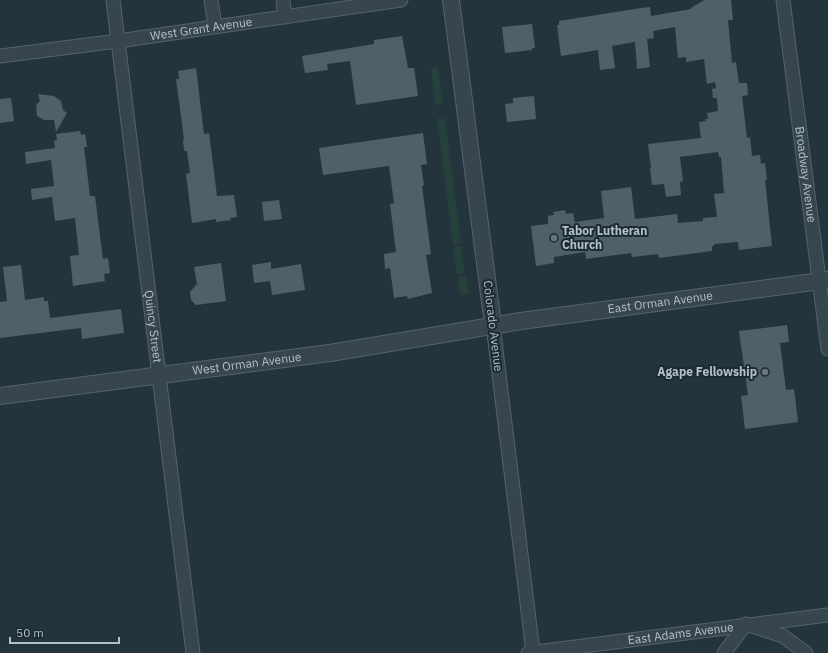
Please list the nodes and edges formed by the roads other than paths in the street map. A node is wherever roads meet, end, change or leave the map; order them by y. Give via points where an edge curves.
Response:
1 (113, 0) edge
2 (212, 0) edge
3 (283, 0) edge
4 (401, 0) edge
5 (451, 0) edge
6 (783, 0) edge
7 (285, 17) junction
8 (215, 26) junction
9 (118, 41) junction
10 (0, 56) edge
11 (823, 281) edge
12 (493, 326) junction
13 (828, 349) edge
14 (159, 375) junction
15 (0, 396) edge
16 (828, 615) edge
17 (746, 624) junction
18 (193, 653) edge
19 (531, 653) edge
20 (724, 653) edge
21 (806, 653) edge

1 - 9 street, Quincy Street
2 - 8 street
3 - 7 street
4 - 7 street, West Grant Avenue
5 - 12 street, Colorado Avenue
6 - 11 street, Broadway Avenue
7 - 8 street, West Grant Avenue
8 - 9 street, West Grant Avenue
9 - 10 street, West Grant Avenue
9 - 14 street, Quincy Street
11 - 12 street, East Orman Avenue
11 - 13 street, Broadway Avenue
12 - 14 street, West Orman Avenue via 330,352
12 - 19 street, Colorado Avenue
14 - 15 street, West Orman Avenue
14 - 18 street, Quincy Street
16 - 17 street, East Adams Avenue
17 - 19 street, East Adams Avenue
17 - 20 street
17 - 21 street via 782,636

